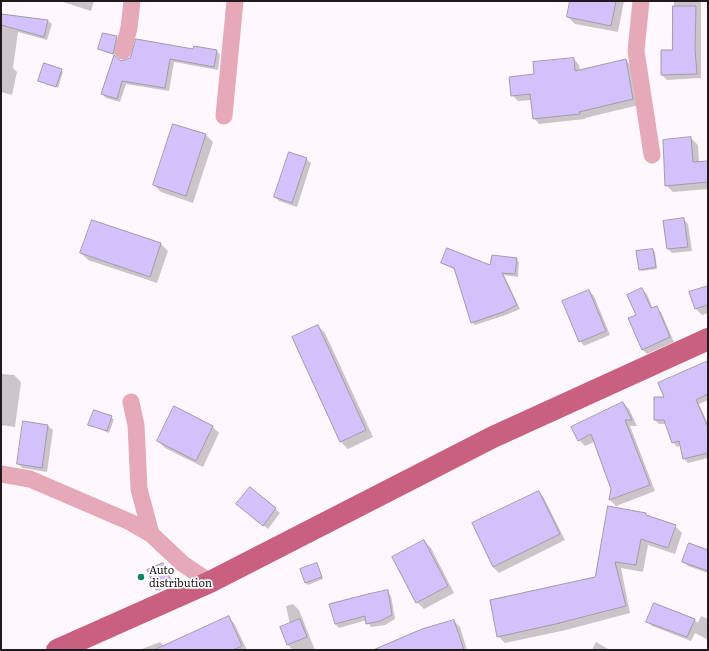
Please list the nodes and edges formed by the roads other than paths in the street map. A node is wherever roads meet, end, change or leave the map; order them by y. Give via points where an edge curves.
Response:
1 (132, 1) edge
2 (235, 1) edge
3 (641, 1) edge
4 (123, 51) dead end
5 (224, 116) dead end
6 (652, 155) dead end
7 (708, 339) edge
8 (131, 402) dead end
9 (1, 474) edge
10 (151, 534) junction
11 (210, 582) junction
12 (57, 650) edge

1 - 4 street
2 - 5 street
3 - 6 street via 636,51
7 - 11 main road via 493,437
8 - 10 street via 136,425 139,489
9 - 10 street via 30,479 130,522
10 - 11 street via 183,564
11 - 12 main road

